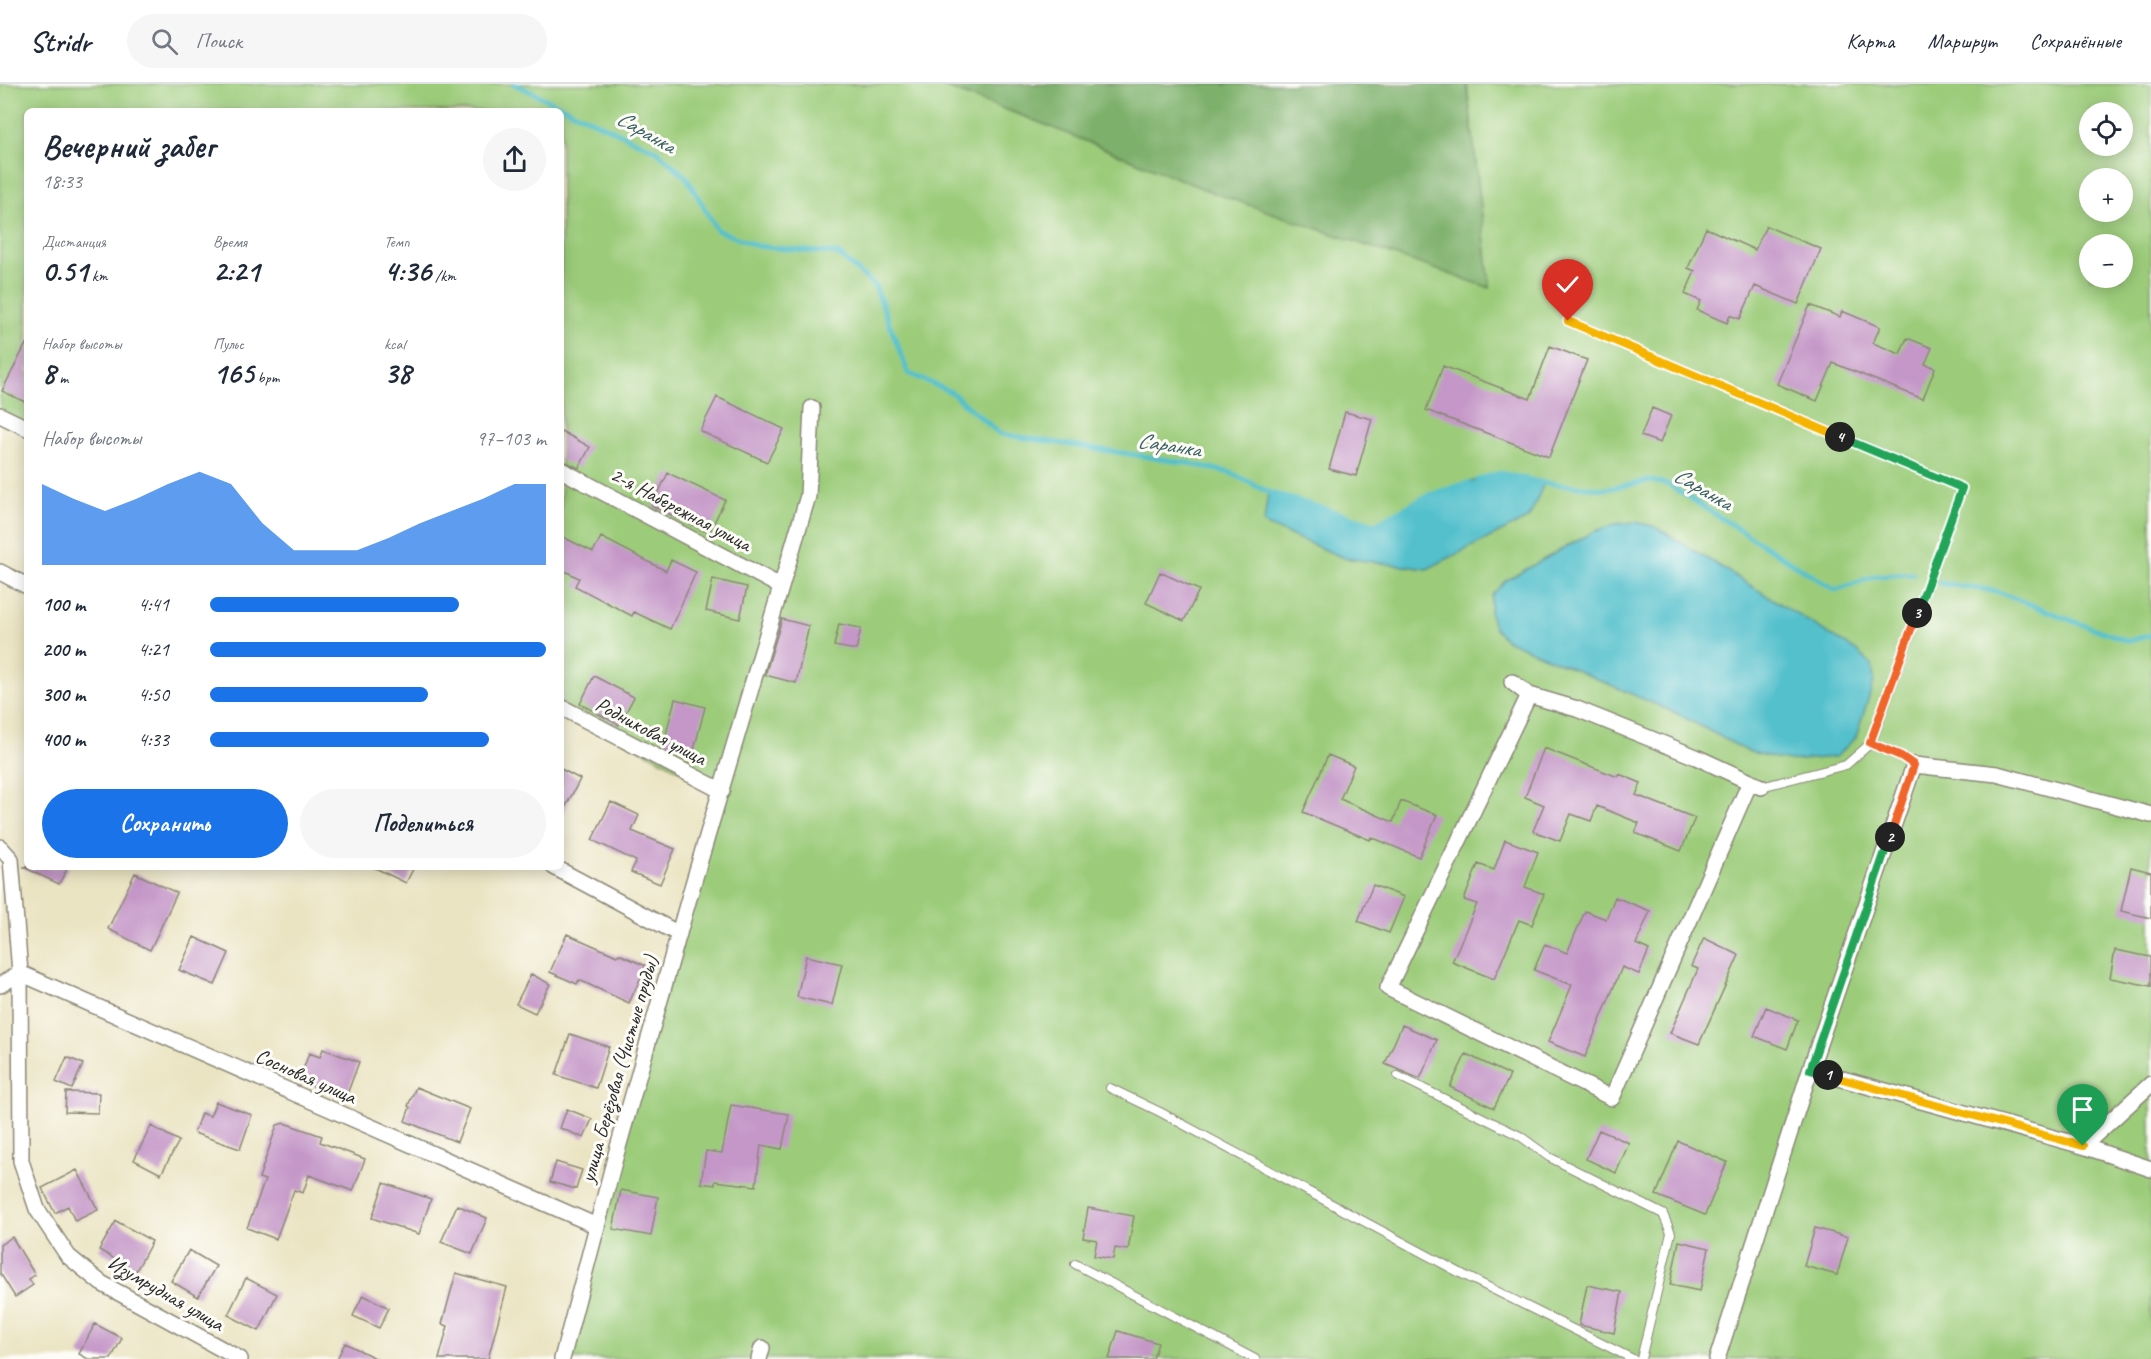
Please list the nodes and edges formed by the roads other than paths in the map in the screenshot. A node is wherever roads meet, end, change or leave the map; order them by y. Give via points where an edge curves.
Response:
1 (1568, 321) dead end
2 (812, 408) dead end
3 (1, 418) edge
4 (24, 427) edge
5 (564, 472) edge
6 (0, 572) edge
7 (24, 584) edge
8 (780, 586) junction
9 (1512, 682) dead end
10 (1529, 695) junction
11 (564, 709) edge
12 (1870, 743) junction
13 (1914, 765) junction
14 (1755, 784) junction
15 (722, 792) junction
16 (2151, 815) edge
17 (0, 847) edge
18 (560, 870) edge
19 (679, 934) junction
20 (20, 973) junction
21 (0, 985) edge
22 (1810, 1070) junction
23 (1398, 1076) dead end
24 (2151, 1084) edge
25 (1110, 1088) dead end
26 (2083, 1146) junction
27 (2151, 1169) edge
28 (597, 1226) junction
29 (1075, 1264) dead end
30 (240, 1359) edge
31 (562, 1359) edge
32 (1255, 1359) edge
33 (1633, 1359) edge
34 (1641, 1359) edge
35 (1717, 1359) edge

1 - 12 lane via 1962,488
2 - 8 street, улица Берёзовая (Чистые пруды) via 808,496
3 - 4 street
5 - 8 street, 2-я Набережная улица
6 - 7 street
8 - 15 street, улица Берёзовая (Чистые пруды)
9 - 10 street
10 - 14 street via 1577,709
10 - 14 street via 1388,988 1612,1098
11 - 15 street, Родниковая улица
12 - 13 lane
12 - 14 lane via 1846,765
13 - 16 street via 1996,774
13 - 22 street
15 - 19 street, улица Берёзовая (Чистые пруды)
17 - 20 street, Изумрудная улица via 11,859
18 - 19 street
19 - 28 street, улица Берёзовая (Чистые пруды)
20 - 21 street
20 - 28 street, Сосновая улица
20 - 30 street, Изумрудная улица via 21,1161 37,1209 68,1256 101,1283
22 - 26 street
22 - 35 street
23 - 34 lane via 1520,1136 1549,1156 1663,1214 1671,1233
24 - 26 street
25 - 33 lane via 1464,1275
26 - 27 street
28 - 31 street, улица Берёзовая (Чистые пруды)
29 - 32 lane

